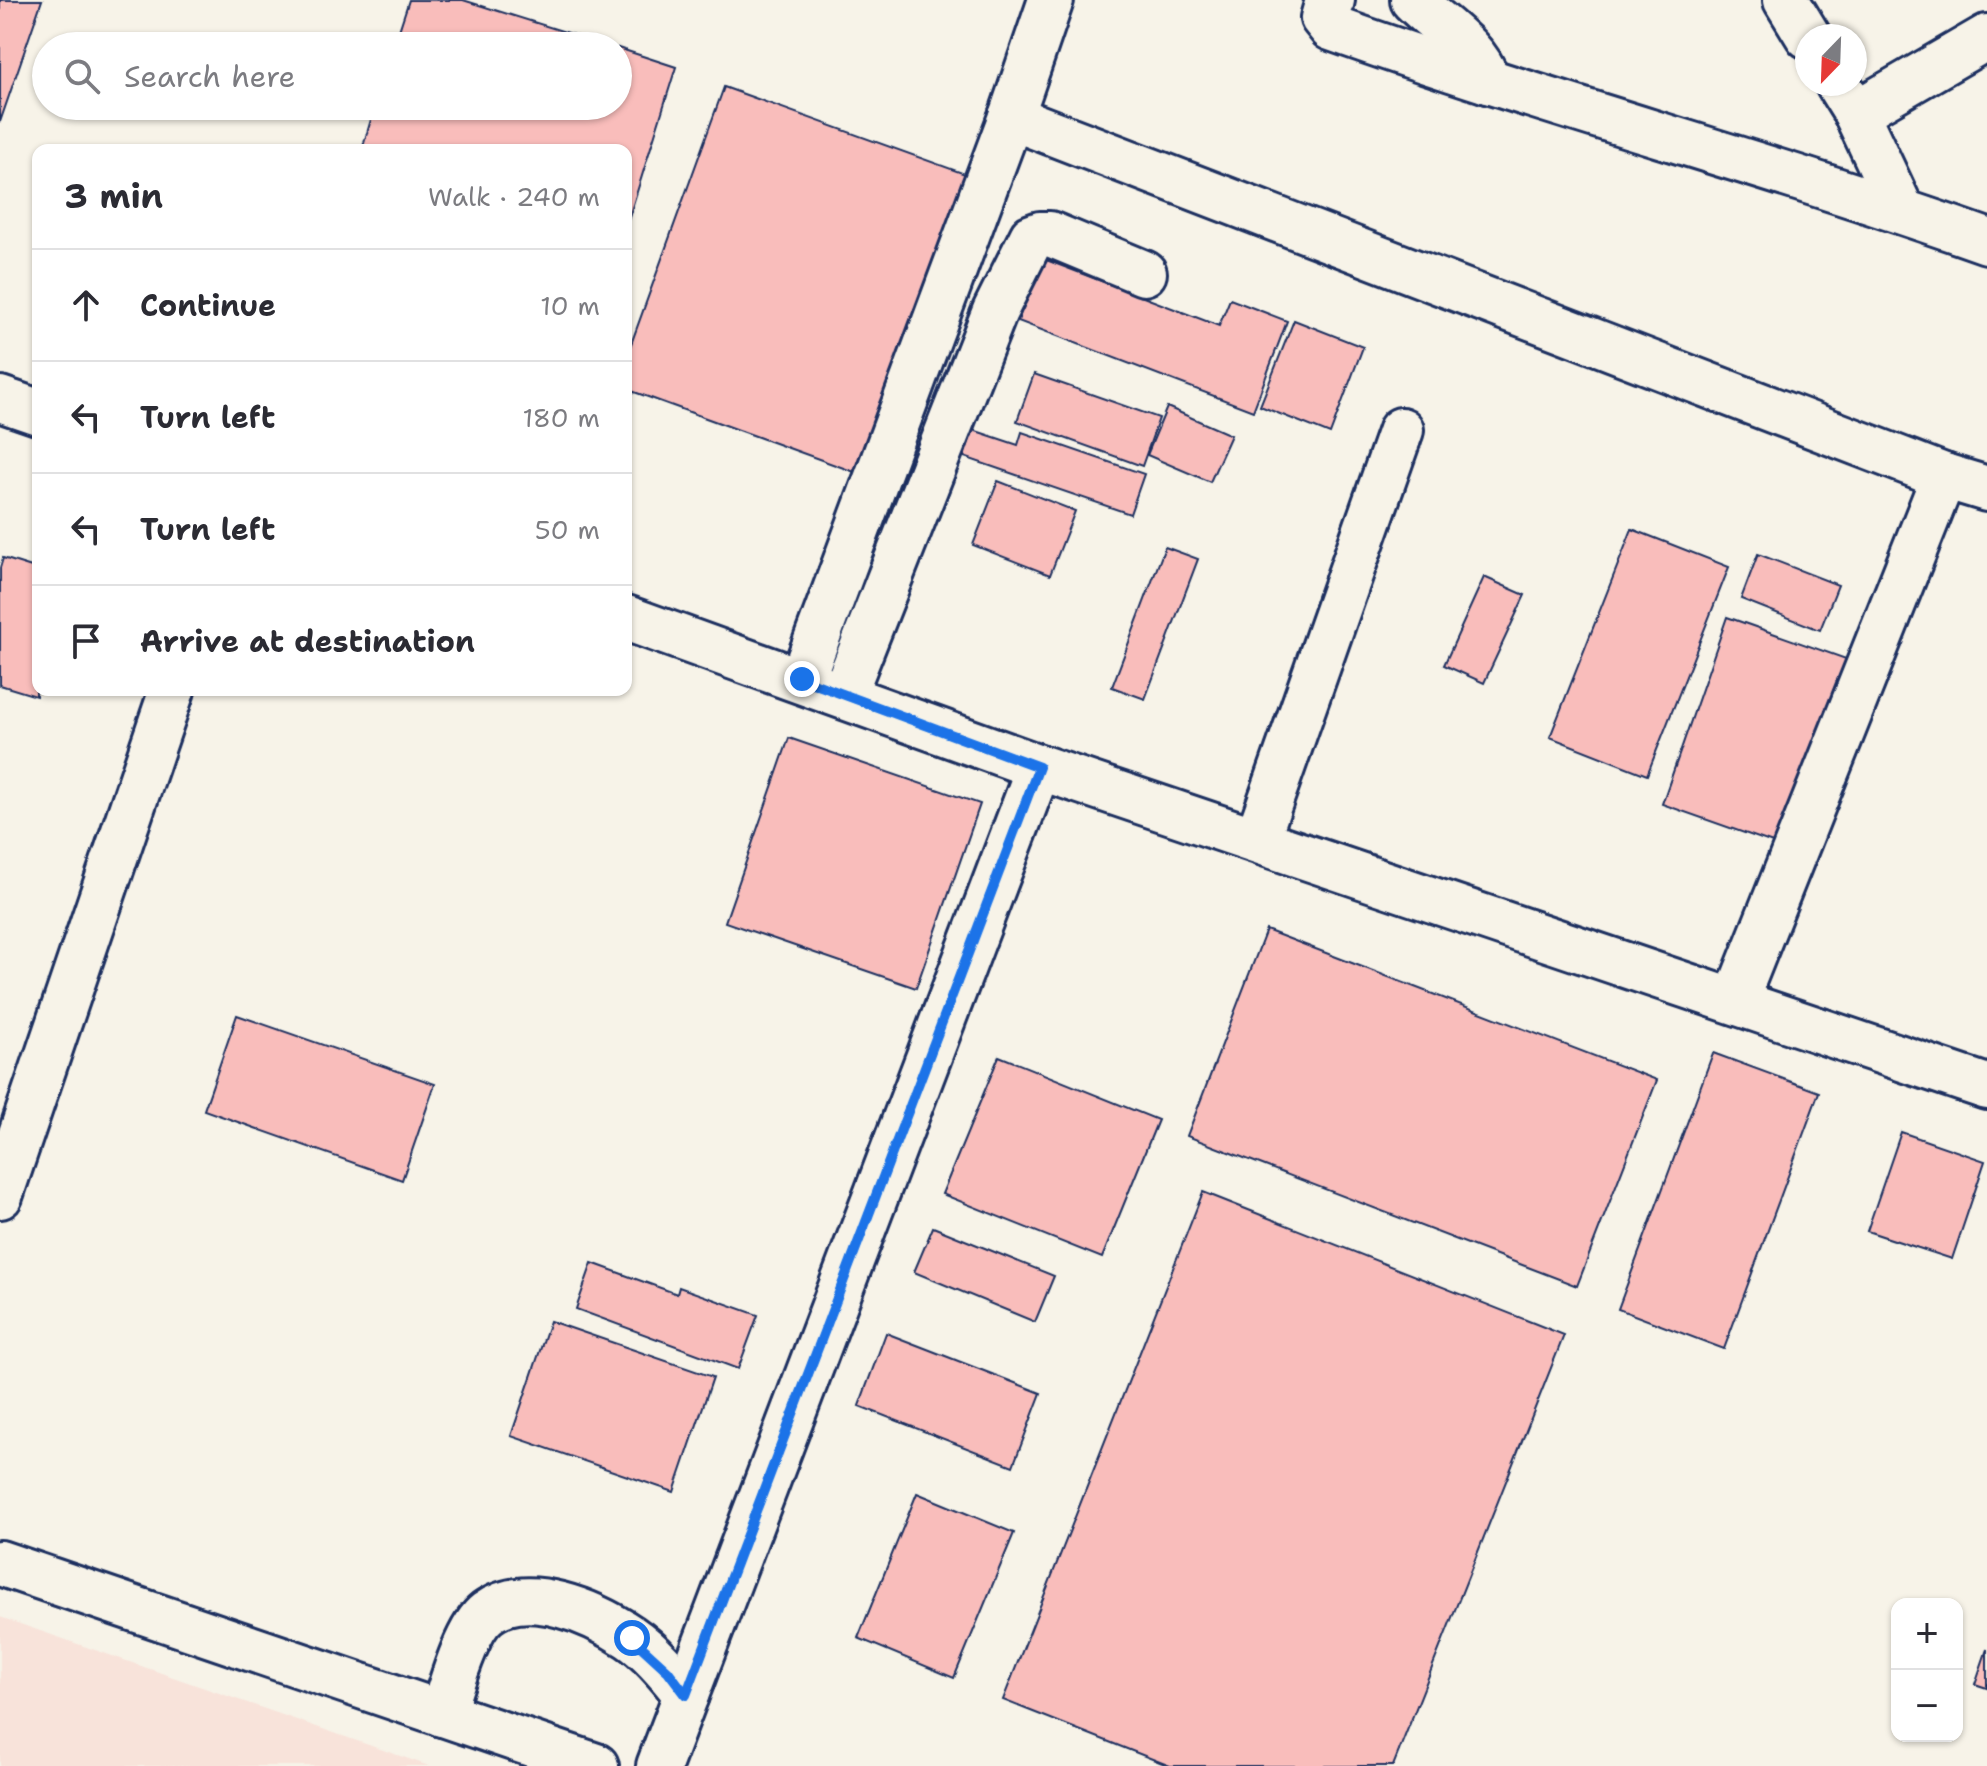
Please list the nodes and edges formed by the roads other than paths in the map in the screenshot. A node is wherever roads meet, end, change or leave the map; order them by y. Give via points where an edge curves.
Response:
1 (1051, 0) edge
2 (1332, 0) edge
3 (1413, 0) edge
4 (1786, 0) edge
5 (1801, 24) edge
6 (1987, 37) edge
7 (1488, 81) junction
8 (1847, 99) edge
9 (1011, 117) junction
10 (1902, 211) junction
11 (1987, 241) edge
12 (1144, 273) dead end
13 (0, 399) edge
14 (32, 410) edge
15 (1401, 430) dead end
16 (1944, 476) junction
17 (1987, 489) edge
18 (632, 620) edge
19 (802, 679) junction
20 (844, 694) junction
21 (170, 696) edge
22 (1039, 767) junction
23 (1257, 839) junction
24 (1735, 1001) junction
25 (1987, 1087) edge
26 (0, 1196) edge
27 (0, 1563) edge
28 (686, 1695) junction
29 (442, 1714) junction
30 (580, 1763) edge
31 (659, 1766) edge

1 - 9 street
2 - 7 street via 1323,18 1331,28
3 - 7 street via 1473,54
4 - 5 street
6 - 8 street
7 - 10 street
8 - 10 street
9 - 16 street
9 - 19 street
10 - 11 street
12 - 20 street via 1050,234 1032,237 995,311
13 - 14 street
15 - 23 street
16 - 17 street
16 - 24 street
18 - 19 street
19 - 20 street
20 - 22 street
21 - 26 street
22 - 23 street
22 - 28 street
23 - 24 street
24 - 25 street
27 - 29 street
28 - 29 street via 632,1638 588,1613 535,1600 511,1601 485,1614 474,1631
28 - 31 street
29 - 30 street

